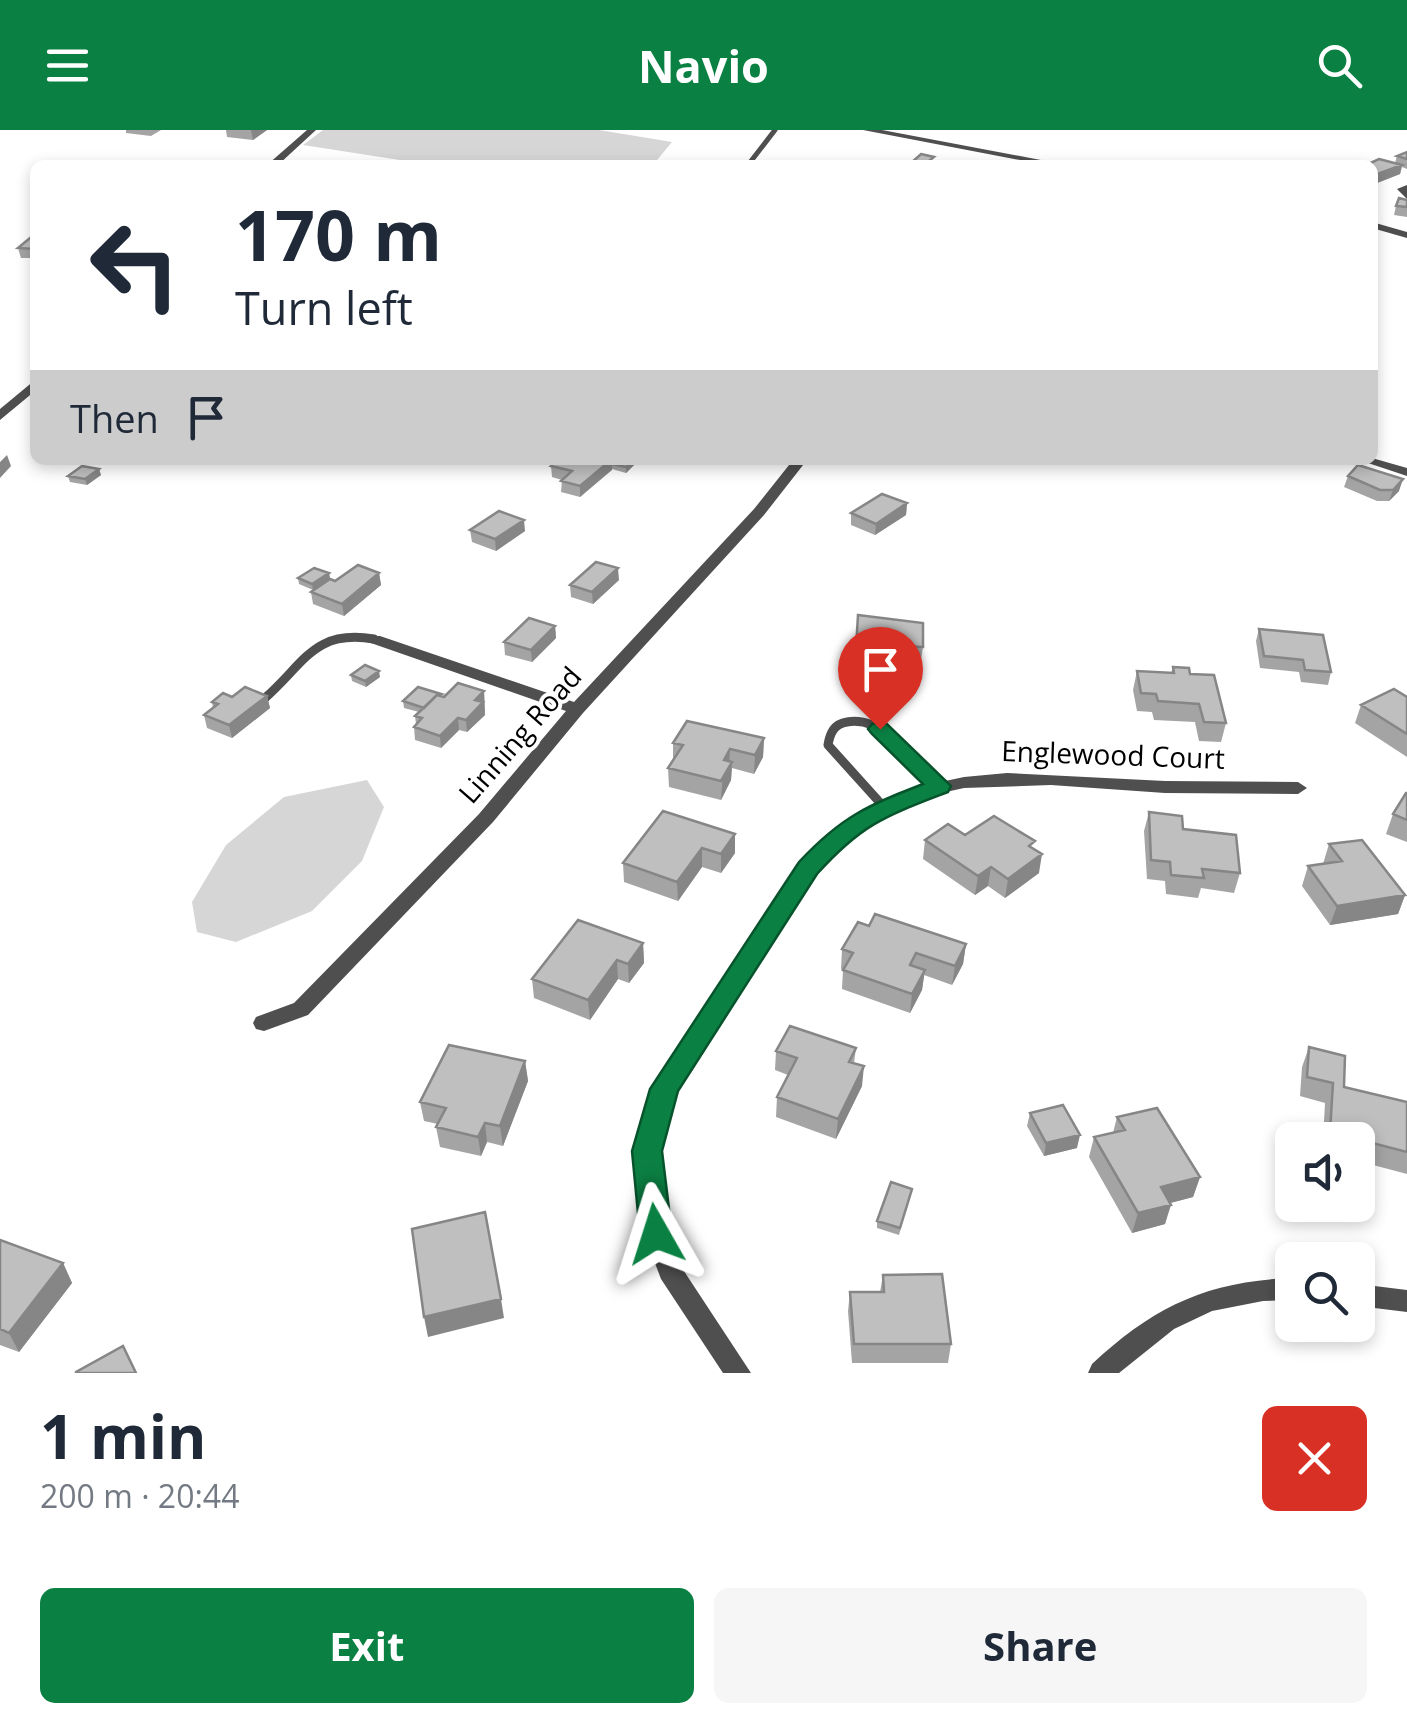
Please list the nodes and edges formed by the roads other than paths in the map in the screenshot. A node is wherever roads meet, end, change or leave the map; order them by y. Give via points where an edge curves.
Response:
1 (312, 130) edge
2 (775, 130) edge
3 (873, 131) edge
4 (974, 149) junction
5 (962, 158) dead end
6 (278, 160) edge
7 (752, 160) edge
8 (1034, 160) edge
9 (1407, 188) edge
10 (1407, 196) edge
11 (1378, 227) edge
12 (1407, 235) edge
13 (30, 389) edge
14 (0, 416) edge
15 (1378, 464) edge
16 (796, 465) edge
17 (1407, 472) edge
18 (374, 639) joint
19 (265, 698) edge
20 (576, 709) junction
21 (940, 786) junction
22 (1298, 788) dead end
23 (884, 806) junction
24 (264, 1023) dead end
25 (1275, 1290) edge
26 (1375, 1297) edge
27 (1407, 1301) edge
28 (738, 1373) edge
29 (1101, 1373) edge

1 - 6 street
2 - 7 lane
3 - 4 street
4 - 5 street
4 - 8 street
9 - 10 street
11 - 12 street
13 - 14 street
15 - 17 street
16 - 20 street, Linning Road
18 - 19 lane via 339,635 316,644
18 - 20 street
20 - 24 street, Linning Road via 486,818 302,1009
21 - 22 street, Englewood Court via 1047,777
21 - 23 street, Englewood Court
21 - 23 lane via 880,729 860,720 838,726 828,745
23 - 28 street, Englewood Court via 850,826 808,868 665,1089 647,1151 656,1234 670,1271
25 - 29 street via 1197,1303 1134,1339
26 - 27 street

